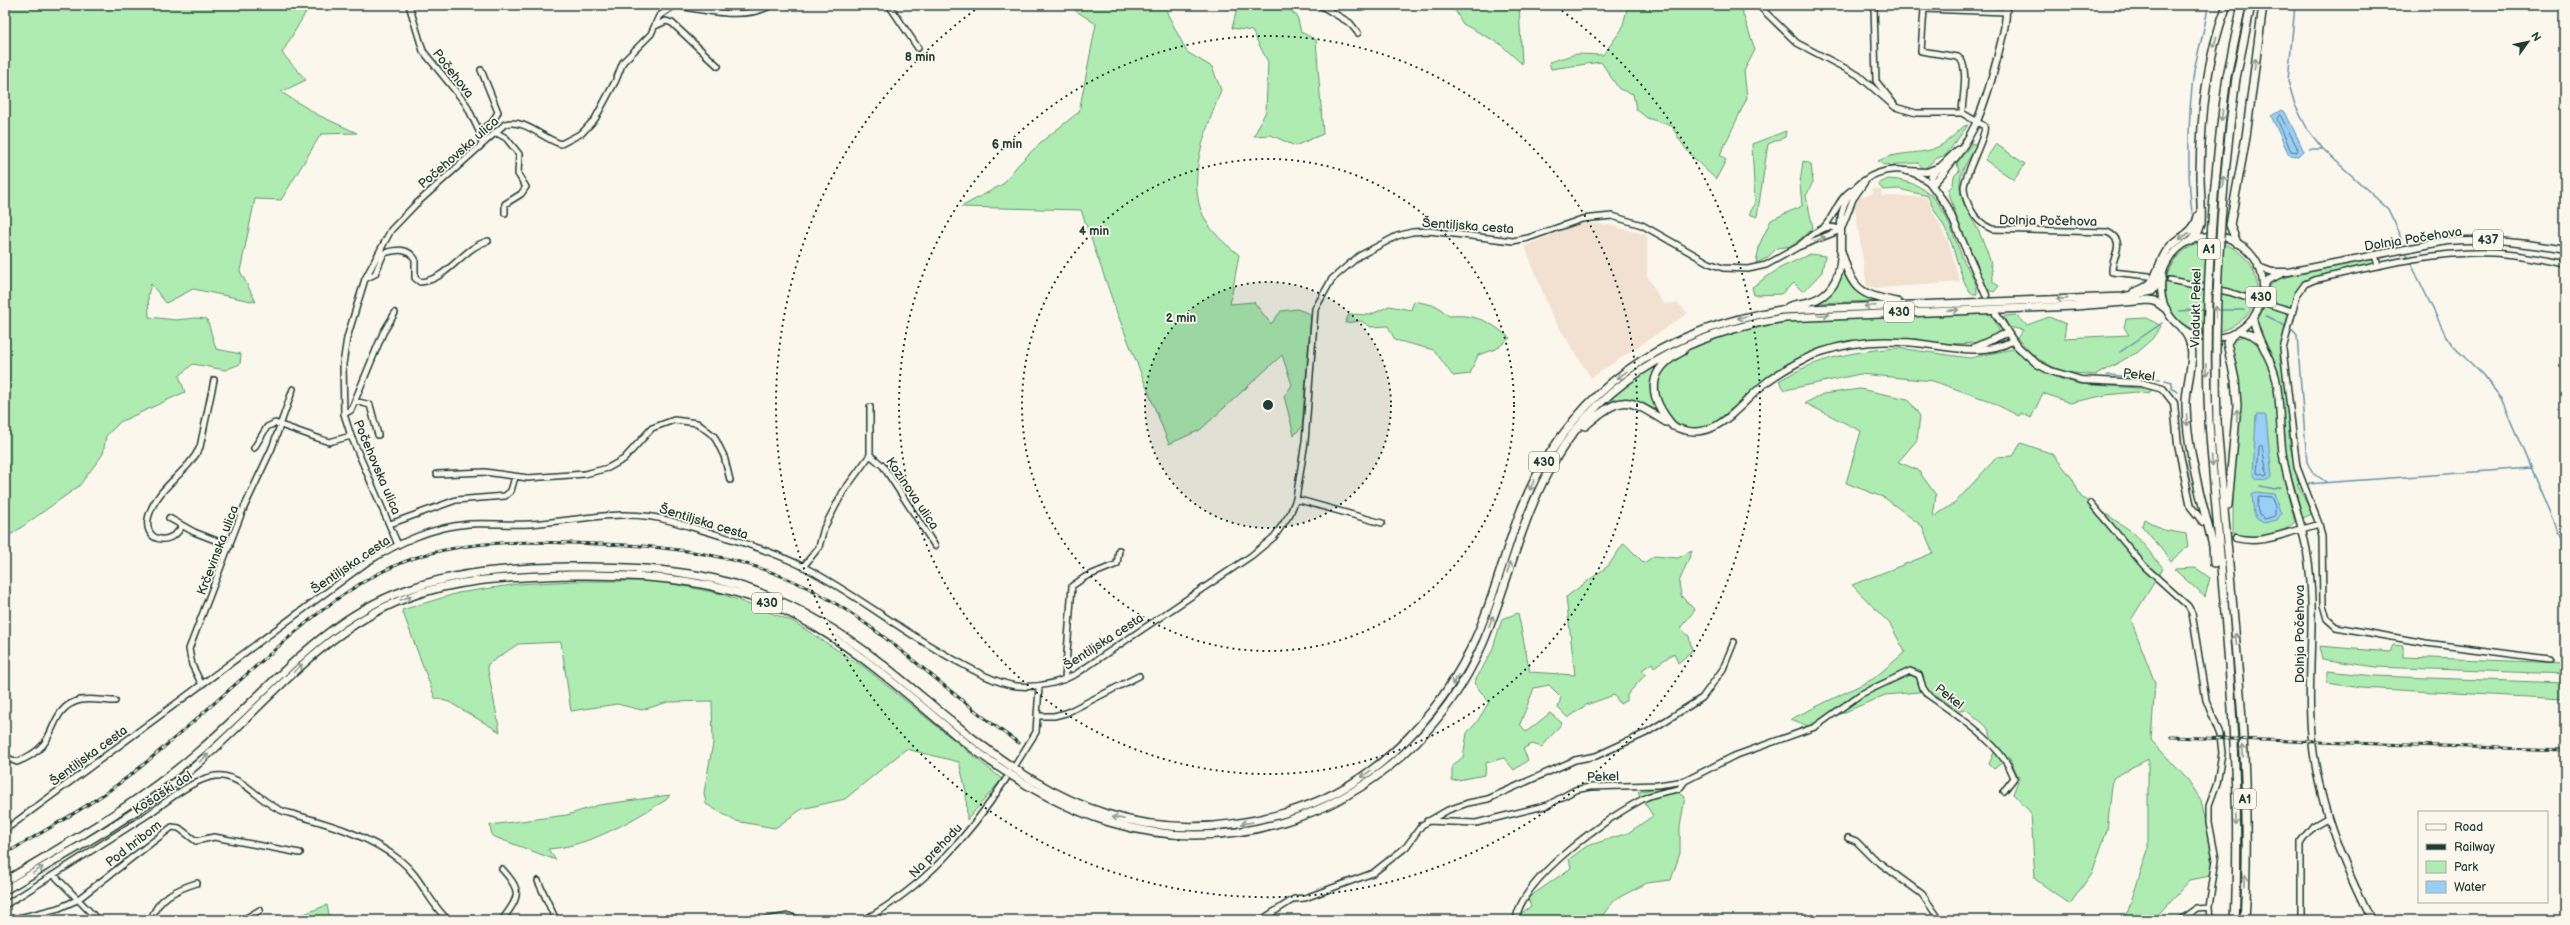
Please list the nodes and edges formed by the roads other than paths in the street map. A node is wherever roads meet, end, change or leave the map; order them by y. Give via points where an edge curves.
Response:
1 (409, 5) edge
2 (675, 5) edge
3 (771, 5) edge
4 (889, 5) edge
5 (1320, 5) edge
6 (1758, 5) edge
7 (1874, 5) edge
8 (2227, 5) edge
9 (2242, 5) edge
10 (2251, 5) edge
11 (2262, 5) edge
12 (2006, 8) edge
13 (655, 26) junction
14 (1358, 33) dead end
15 (918, 48) dead end
16 (718, 66) dead end
17 (481, 70) dead end
18 (1895, 107) junction
19 (1962, 113) junction
20 (1978, 122) junction
21 (479, 132) junction
22 (495, 132) junction
23 (481, 141) junction
24 (1965, 144) junction
25 (1942, 166) junction
26 (1906, 171) junction
27 (1867, 179) junction
28 (1931, 184) junction
29 (1853, 190) junction
30 (2200, 202) junction
31 (505, 213) dead end
32 (1823, 228) junction
33 (1841, 230) junction
34 (488, 240) dead end
35 (2191, 241) junction
36 (2237, 243) junction
37 (1798, 247) junction
38 (2565, 250) edge
39 (1841, 251) junction
40 (2375, 255) junction
41 (2565, 264) edge
42 (2378, 266) junction
43 (2258, 267) junction
44 (2288, 272) junction
45 (2150, 276) dead end
46 (2162, 278) junction
47 (365, 279) junction
48 (2170, 280) dead end
49 (2263, 288) junction
50 (1986, 295) dead end
51 (2101, 297) junction
52 (2254, 300) tunnel mouth
53 (1909, 304) junction
54 (2268, 304) tunnel mouth
55 (2166, 309) junction
56 (1781, 310) junction
57 (2292, 311) junction
58 (395, 313) dead end
59 (1996, 314) dead end
60 (2253, 317) junction
61 (2182, 329) junction
62 (2236, 332) junction
63 (1716, 333) junction
64 (2007, 333) junction
65 (2012, 341) junction
66 (2263, 344) junction
67 (1971, 348) junction
68 (214, 380) dead end
69 (293, 389) dead end
70 (355, 401) junction
71 (870, 407) dead end
72 (344, 414) junction
73 (281, 424) junction
74 (1672, 426) junction
75 (378, 435) dead end
76 (351, 436) junction
77 (1567, 442) junction
78 (254, 448) dead end
79 (870, 455) junction
80 (437, 474) dead end
81 (515, 477) junction
82 (730, 480) dead end
83 (1296, 499) junction
84 (2091, 503) dead end
85 (169, 518) dead end
86 (2203, 522) tunnel mouth
87 (1382, 523) dead end
88 (390, 524) junction
89 (2319, 524) junction
90 (182, 526) junction
91 (2302, 529) junction
92 (2236, 538) tunnel mouth
93 (2228, 539) junction
94 (398, 545) junction
95 (230, 546) junction
96 (935, 546) dead end
97 (1119, 550) dead end
98 (803, 567) junction
99 (2221, 582) junction
100 (1734, 642) dead end
101 (2549, 659) dead end
102 (1139, 676) dead end
103 (1065, 680) junction
104 (202, 684) junction
105 (1039, 687) junction
106 (115, 701) dead end
107 (1038, 716) junction
108 (5, 757) edge
109 (1016, 764) dead end
110 (1006, 779) dead end
111 (1685, 781) junction
112 (2004, 790) dead end
113 (2327, 818) junction
114 (1428, 821) junction
115 (5, 830) edge
116 (1848, 838) dead end
117 (300, 853) dead end
118 (502, 869) dead end
119 (54, 875) junction
120 (5, 880) edge
121 (538, 881) dead end
122 (196, 883) dead end
123 (5, 890) edge
124 (77, 900) junction
125 (5, 905) edge
126 (2209, 907) junction
127 (260, 910) dead end
128 (446, 919) edge
129 (11, 920) edge
130 (98, 920) edge
131 (151, 920) edge
132 (243, 920) edge
133 (502, 920) edge
134 (556, 920) edge
135 (765, 920) edge
136 (800, 920) edge
137 (864, 920) edge
138 (1261, 920) edge
139 (1516, 920) edge
140 (1940, 920) edge
141 (2180, 920) edge
142 (2210, 920) edge
143 (2235, 920) edge
144 (2244, 920) edge
145 (2301, 920) edge
146 (2370, 920) edge

1 - 21 street, Počehova via 423,51 457,92
2 - 3 street via 716,13 757,11
2 - 13 street, Počehovska ulica via 659,16
4 - 15 street
5 - 14 street via 1350,23
6 - 18 street via 1797,44 1858,75
7 - 18 street via 1876,81
8 -> 30 highway via 2207,78
9 -> 99 highway, Viadukt Pekel / A1, bridge via 2228,76 2216,166 2207,291 2209,422
93 -> 10 highway, Viadukt Pekel / A1, bridge via 2217,421 2216,292 2219,219 2236,78
36 -> 11 highway via 2230,225 2247,130
12 - 19 street via 1924,9 1921,50 1954,56 1960,58 1964,64
12 - 20 main road via 2000,46
13 - 16 street via 666,21 672,23
13 - 22 street, Počehovska ulica via 623,62 595,119 573,140 561,144 552,142 519,123 505,124
17 - 21 street, Počehova via 498,112 492,123
18 - 19 street via 1916,113
19 - 20 street
20 - 24 main road
20 - 45 street, Dolnja Počehova via 1984,126 1985,131 1971,161 1964,188 1972,211 1981,223 1992,229 2107,232 2115,238 2118,247 2112,272
21 - 23 street
22 - 23 street, Počehovska ulica
22 - 31 street via 506,138 519,154 518,174 526,187 521,194 505,204
23 - 47 street, Počehovska ulica via 401,218 382,244
24 - 25 main road
24 - 28 main road via 1956,158
25 - 26 main road via 1931,171
25 - 28 main road via 1932,176
26 - 27 street via 1883,172
26 - 28 street
27 - 29 street
27 - 33 street via 1853,199
28 - 50 main road via 1947,206
29 - 32 street, Šentiljska cesta via 1844,196 1834,215
29 - 33 street via 1843,209
30 - 35 highway via 2200,228
30 -> 51 highway via 2195,226 2165,253 2154,279 2148,286 2139,291
32 - 33 street via 1831,226
32 - 37 street, Šentiljska cesta
37 -> 33 street, Šentiljska cesta
33 - 39 main road
34 - 47 street, Počehovska ulica via 471,249 439,276 425,282 415,278 415,259 401,250 384,253 375,274
35 - 36 main road, 430 via 2217,237
35 - 46 main road, 430 via 2170,258
36 - 43 main road, 430 via 2252,256
37 - 83 street, Šentiljska cesta via 1758,268 1723,268 1642,225 1612,216 1582,219 1513,241 1429,231 1397,236 1378,244 1341,269 1327,286 1315,309 1311,382
38 - 40 main road, Dolnja Počehova / 437 via 2482,239 2447,241
39 - 53 highway via 1849,274 1862,291 1876,298
39 - 56 highway via 1839,274 1830,290 1811,301
40 - 42 street
40 - 44 main road, Dolnja Počehova / 437
41 - 42 street, Dolnja Počehova via 2493,253 2467,253
42 - 57 street, Dolnja Počehova via 2310,281 2300,289
43 - 44 main road, Dolnja Počehova / 437 via 2272,272
43 - 49 main road, 430
44 - 49 main road, Dolnja Počehova via 2273,277
46 - 51 highway, 430 via 2155,288 2147,293
46 - 55 main road, 430 via 2161,294
47 - 72 street, Počehovska ulica via 347,338 343,364
48 - 52 street
49 - 60 main road, 430 via 2261,301
51 -> 53 highway, 430
53 -> 56 highway, 430
54 - 57 street
55 - 61 main road, 430
63 -> 55 highway, 430 via 1754,322 1836,314 2021,308 2149,300
56 -> 120 highway, 430 via 1706,328 1670,343 1616,379 1580,413 1538,472 1514,529 1474,645 1447,691 1423,722 1388,758 1360,778 1322,799 1290,812 1247,823 1201,828 1159,826 1111,817 1074,804 1043,788 963,731 862,648 797,608 755,590 708,576 645,567 509,569 462,574 400,592 352,616 303,652 198,752 150,792
57 - 89 street via 2283,349 2292,440 2301,482
58 - 70 street via 383,333
59 - 64 main road, Pekel
60 - 62 main road, 430
60 - 66 main road, Dolnja Počehova
61 - 62 main road, 430 via 2204,338 2217,338
61 -> 99 highway via 2189,338 2192,348 2186,405 2189,438 2213,546 2215,571
62 - 66 main road via 2252,335
93 -> 62 highway via 2228,502 2237,405 2227,342
63 - 74 highway via 1668,360 1657,376 1654,387 1657,406
63 - 77 highway, 430 via 1660,358 1621,385 1603,400
64 - 65 main road, Pekel
64 - 67 main road
65 - 67 main road via 1992,349
65 - 86 main road, Pekel via 2037,364 2066,377 2101,382 2141,383 2163,389 2174,403 2178,445 2191,507
66 - 91 main road, Dolnja Počehova via 2276,378 2283,455
67 - 74 main road via 1883,342 1830,350 1779,373 1728,418 1710,430 1692,432
68 - 90 street via 200,447 196,455 164,489 148,522 152,534 162,540 173,537
69 - 73 street, Krčevinska ulica
70 - 72 street via 351,410
70 - 75 street via 370,406
71 - 79 street
72 - 76 street, Počehovska ulica
73 - 76 street via 329,442
73 - 78 street via 267,427
73 - 95 street, Krčevinska ulica
74 - 77 highway via 1643,407 1626,403 1617,404 1604,409
76 - 88 street, Počehovska ulica
123 -> 77 highway, 430 via 118,822 179,779 298,668 338,634 358,621 404,598 455,584 545,576 645,576 706,584 752,597 793,614 853,651 996,766 1051,800 1108,823 1161,834 1192,836 1248,831 1281,823 1333,803 1365,785 1410,749 1436,721 1455,695 1484,641 1531,505
79 - 96 street, Kozinova ulica via 882,466
79 - 98 street via 842,492 824,528 819,547
80 - 81 street via 485,472
81 - 82 street via 569,475 608,468 624,459 652,428 674,420 697,423 714,436 724,456
81 - 88 street via 511,491 505,496 456,500
83 - 87 street
83 - 103 street, Šentiljska cesta via 1290,514 1274,537 1251,556
84 - 126 street via 2145,567 2188,606 2192,613 2206,700 2220,735 2222,753 2217,783 2209,804 2216,867
85 - 90 street
88 - 94 street, Počehovska ulica
89 - 91 street
89 - 101 street, Dolnja Počehova via 2322,537 2325,613 2330,624 2336,628
90 - 95 street
91 - 92 main road via 2261,541
91 - 113 main road, Dolnja Počehova via 2308,554 2312,603 2312,740
144 -> 93 highway, A1 via 2246,838 2243,753
94 - 98 street, Šentiljska cesta via 423,534 454,526 536,524 626,514 670,520 771,553
94 - 104 street, Šentiljska cesta via 346,577
95 - 104 street, Krčevinska ulica via 189,649 192,665
97 - 103 street via 1117,564 1079,580 1072,586
98 - 105 street, Šentiljska cesta via 837,585 928,645 974,670 1015,686
99 -> 143 highway, A1 via 2234,755 2237,840
100 - 114 street, Pekel via 1723,669 1702,698 1646,733 1596,756 1560,766 1488,799 1448,810
102 - 107 street via 1066,713
103 - 105 street, Šentiljska cesta
104 - 115 street, Šentiljska cesta
105 - 107 street
106 - 108 street via 90,699 74,702 58,715 43,745 32,755 17,762
107 - 109 street via 1036,732
110 - 137 street, Na prehodu via 976,824 926,877 890,905
111 - 112 street, Pekel via 1734,756 1815,727 1856,697 1910,672 1918,675 1927,694 1978,731 2003,760 2014,778
111 - 114 street, Pekel via 1575,790 1548,805 1476,823
111 - 139 street via 1680,789 1648,797 1618,814 1569,850 1529,890 1517,910
113 - 145 street via 2313,826 2301,841
113 - 146 main road, Dolnja Počehova via 2343,863
114 - 138 street via 1415,831 1406,847 1373,873 1294,900
116 - 140 street via 1856,841 1873,858 1922,894
117 - 124 street, Pod hribom via 214,837 196,842 178,828 172,827
118 - 133 street via 516,885 517,891 511,909
119 - 124 street
119 - 125 street, Košaški dol
119 - 128 street, Košaški dol via 190,786 209,777 221,776 234,778 274,808 336,826 395,856 407,866
121 - 134 street
122 - 131 street via 177,889 168,896 153,913
124 - 129 street via 59,908
124 - 130 street
126 - 141 street via 2197,908
126 - 142 street
127 - 132 street
135 - 136 street via 789,916

